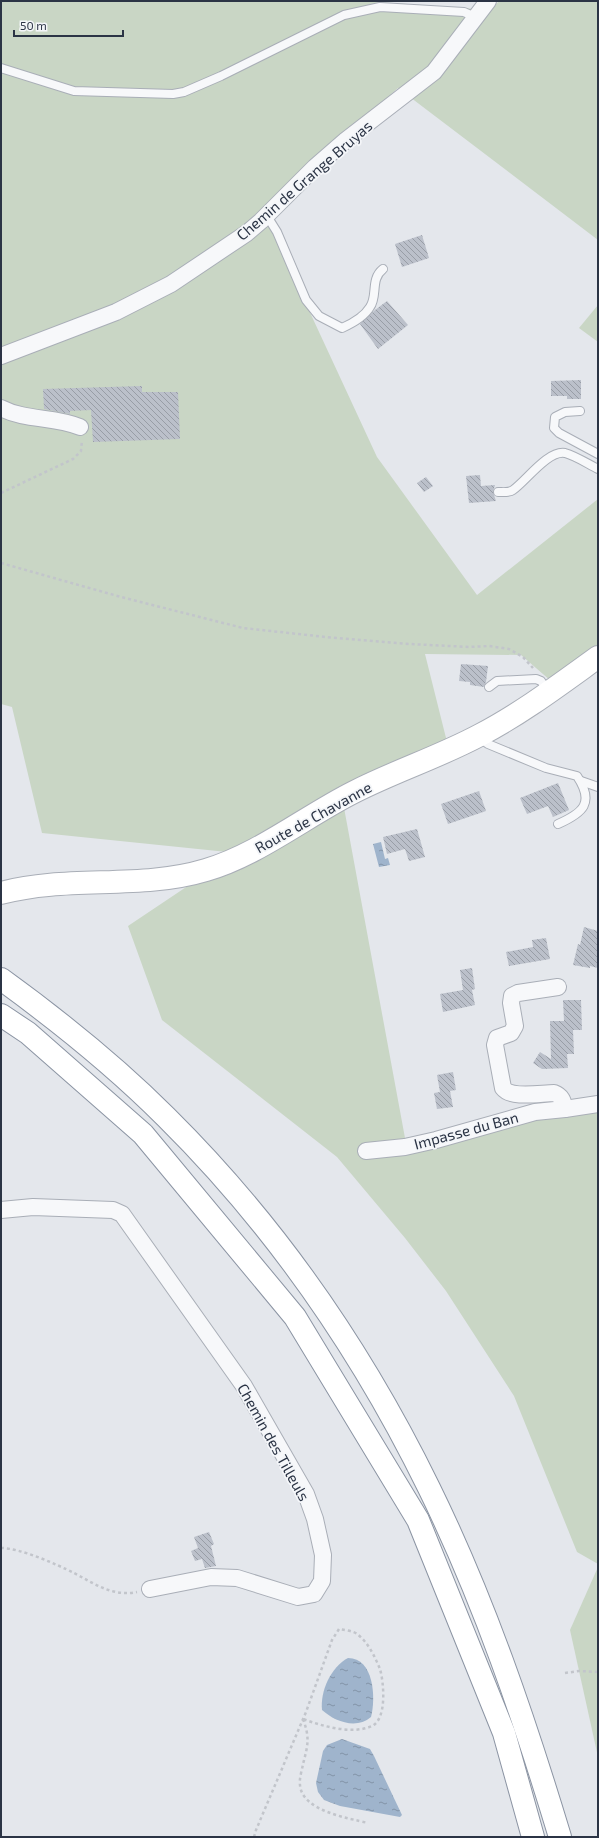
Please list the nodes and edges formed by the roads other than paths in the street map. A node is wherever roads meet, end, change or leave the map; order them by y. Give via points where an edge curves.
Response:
1 (488, 1) edge
2 (475, 17) junction
3 (1, 68) edge
4 (267, 216) junction
5 (383, 270) dead end
6 (1, 356) edge
7 (1, 408) edge
8 (580, 411) dead end
9 (80, 427) road end
10 (598, 454) edge
11 (598, 469) edge
12 (498, 492) dead end
13 (598, 657) edge
14 (545, 686) junction
15 (489, 687) dead end
16 (480, 735) junction
17 (581, 781) junction
18 (598, 787) edge
19 (558, 824) dead end
20 (1, 893) edge
21 (1, 979) edge
22 (558, 987) dead end
23 (1, 1015) edge
24 (598, 1104) edge
25 (565, 1109) junction
26 (366, 1151) dead end
27 (1, 1210) edge
28 (150, 1589) road end
29 (533, 1837) edge
30 (560, 1837) edge

1 - 2 street, Chemin de Grange Bruyas
2 - 3 lane via 464,12 380,7 364,9 344,15 221,76 173,94 74,91
2 - 4 street, Chemin de Grange Bruyas via 434,72 346,140 315,167
4 - 5 lane via 277,232 306,300 319,316 332,324 342,328 370,307 376,278
4 - 6 street, Chemin de Grange Bruyas via 247,233 171,284 116,312
7 - 9 street via 21,416 67,422
8 - 10 lane via 559,413 555,417 554,428
11 - 12 lane via 563,452 533,471 513,490
13 - 14 main road, Route de Chavanne
14 - 15 lane via 528,679 497,681
14 - 16 main road, Route de Chavanne via 519,713
16 - 17 lane via 488,744 546,768 578,776
16 - 20 main road, Route de Chavanne via 356,791 228,863 187,875 156,879 44,884
17 - 18 lane
17 - 19 lane via 586,797 584,806 580,813
21 - 30 main road via 77,1037 127,1080 206,1159 285,1252 357,1357 426,1481 458,1549 491,1630 532,1746
22 - 25 street, Impasse du Ban via 512,996 514,1030 511,1034 497,1038 495,1045 502,1088 506,1092 554,1092 560,1095
23 - 29 main road via 28,1033 143,1134 295,1317 418,1520 504,1733
24 - 25 street, Impasse du Ban
25 - 26 street, Impasse du Ban via 535,1112 405,1147
27 - 28 street, Chemin des Tilleuls via 33,1207 113,1210 122,1214 244,1386 306,1494 323,1555 322,1581 314,1594 298,1597 237,1578 211,1577

